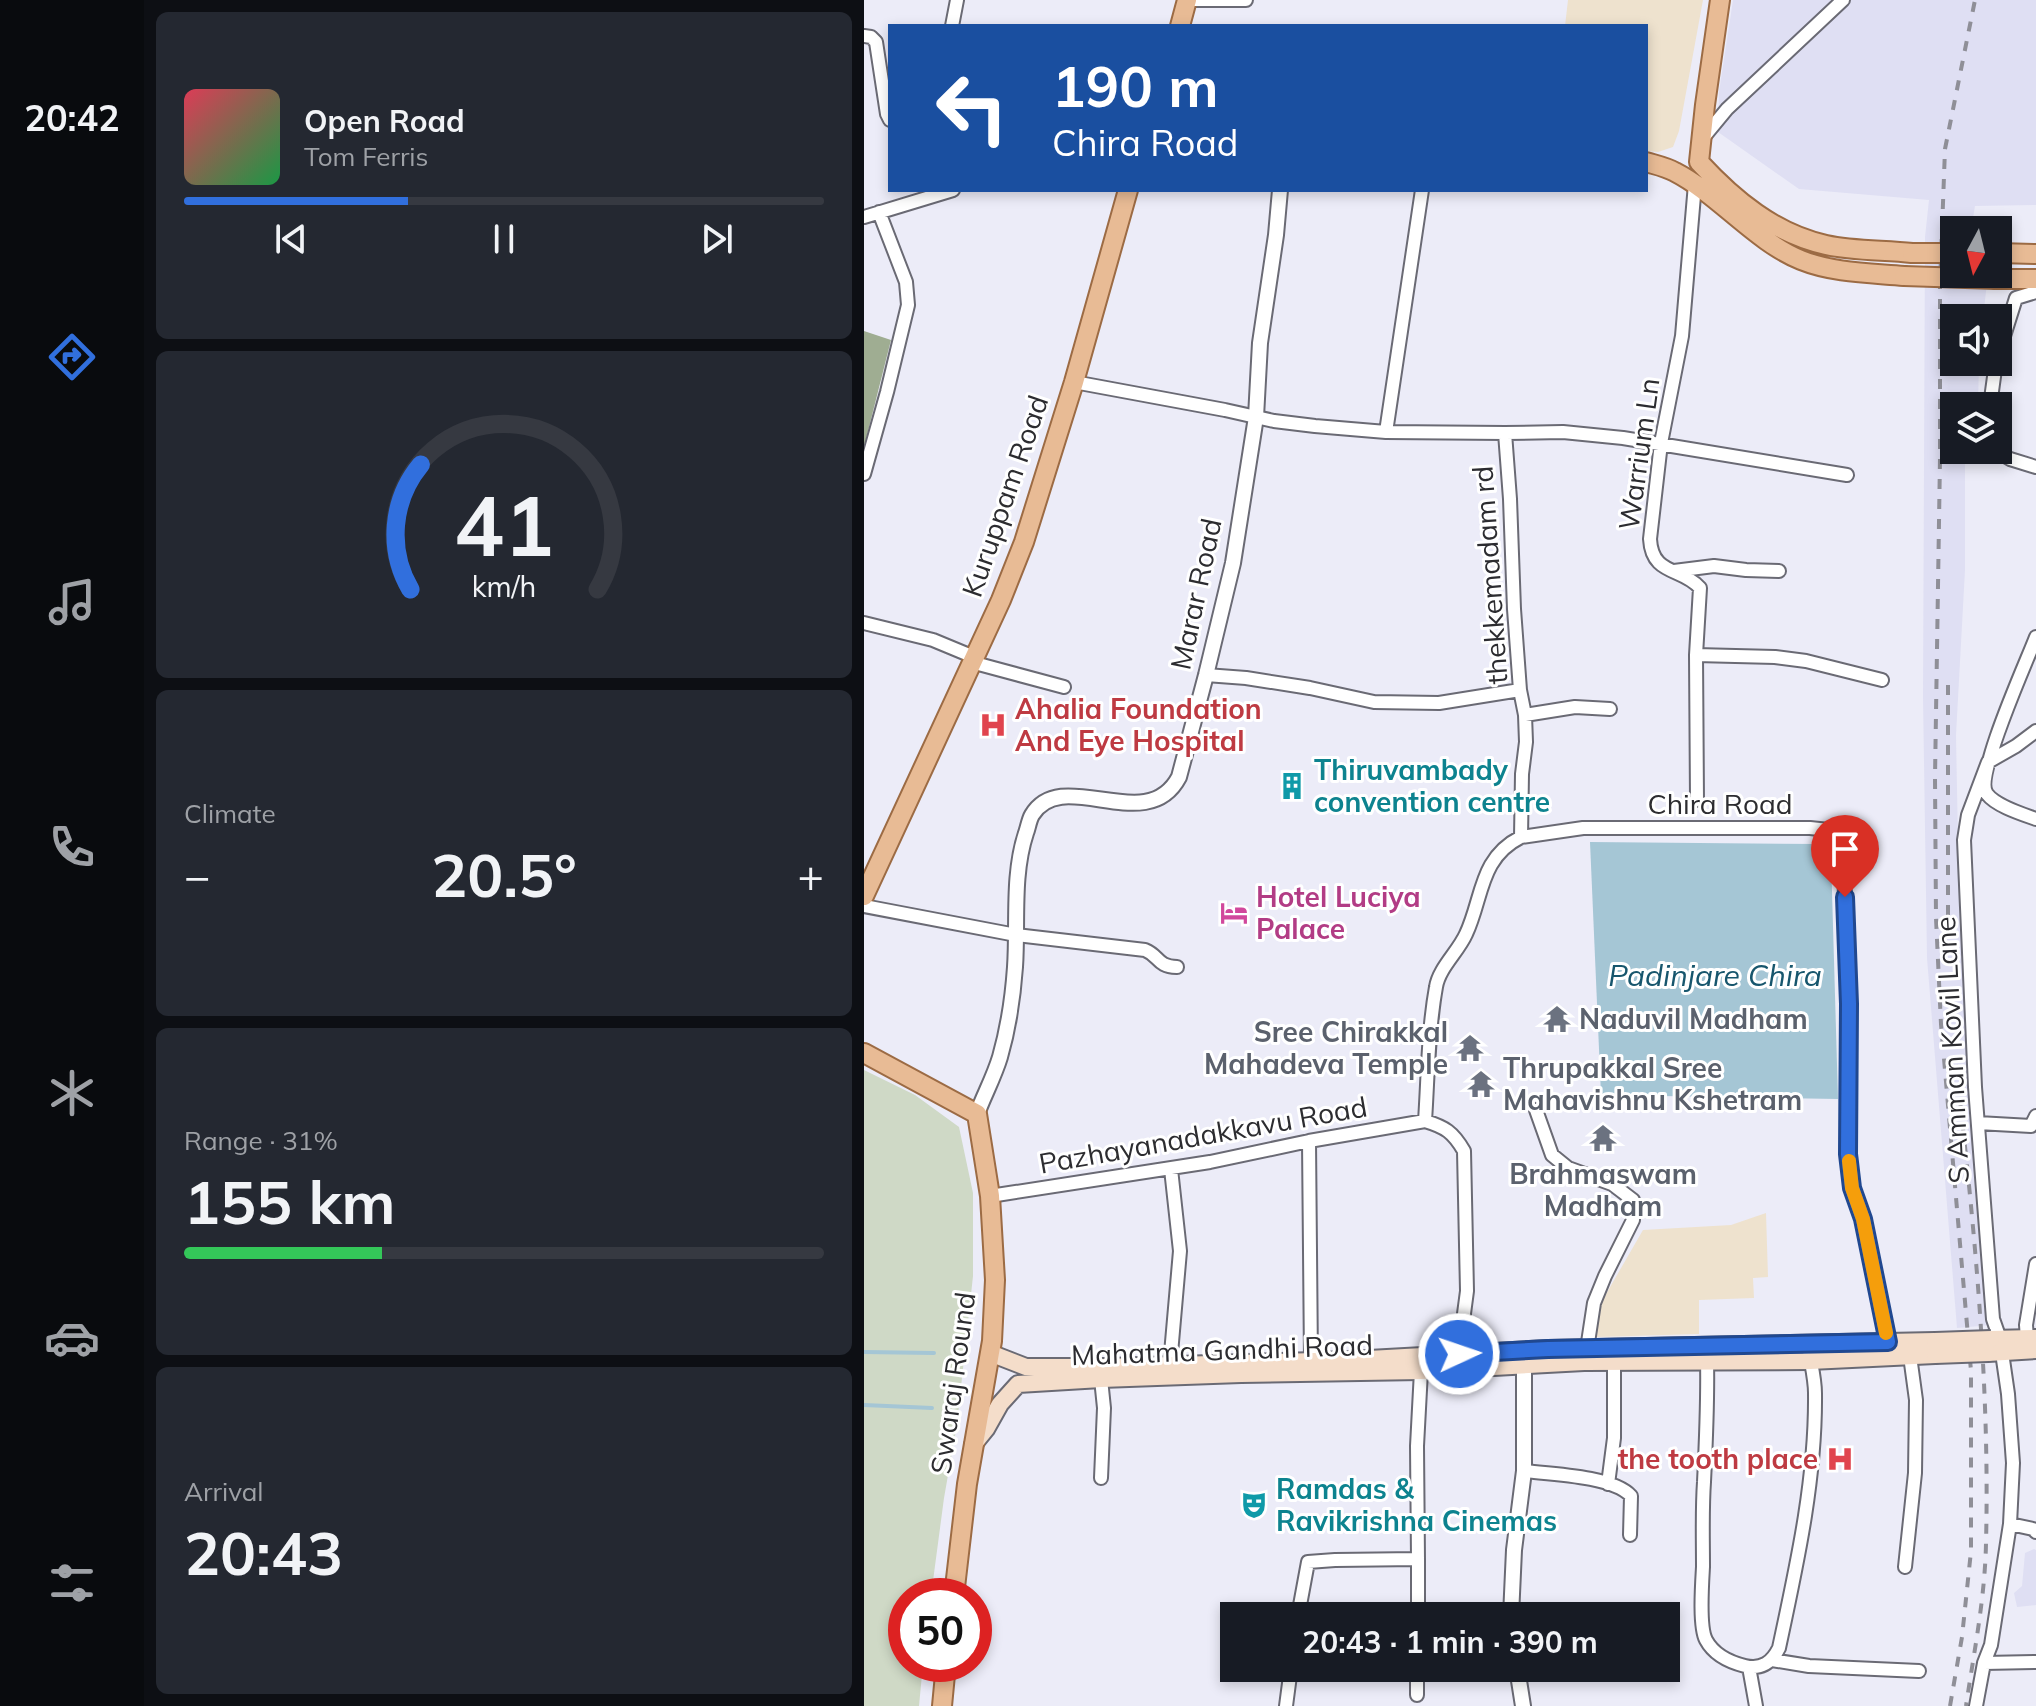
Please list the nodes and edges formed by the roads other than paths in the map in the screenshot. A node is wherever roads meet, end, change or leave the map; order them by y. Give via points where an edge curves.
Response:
1 (957, 0) edge
2 (1186, 0) edge
3 (1246, 0) edge
4 (1720, 0) edge
5 (1843, 0) edge
6 (952, 24) edge
7 (1180, 24) edge
8 (864, 36) edge
9 (888, 116) edge
10 (1702, 139) junction
11 (1648, 162) edge
12 (1699, 162) junction
13 (1648, 163) edge
14 (1695, 184) junction
15 (938, 192) edge
16 (1127, 192) edge
17 (1280, 192) edge
18 (1422, 192) edge
19 (908, 196) edge
20 (879, 212) junction
21 (864, 217) edge
22 (1940, 253) edge
23 (2012, 253) edge
24 (2036, 254) edge
25 (2036, 279) edge
26 (2036, 292) edge
27 (2012, 311) edge
28 (1074, 382) junction
29 (1256, 417) junction
30 (1386, 432) junction
31 (1505, 433) junction
32 (1661, 443) junction
33 (2012, 460) edge
34 (2036, 467) edge
35 (864, 474) edge
36 (1847, 475) dead end
37 (1779, 571) dead end
38 (1671, 572) junction
39 (864, 623) edge
40 (2036, 637) edge
41 (1696, 655) junction
42 (972, 659) junction
43 (1206, 675) junction
44 (1882, 680) dead end
45 (1064, 687) dead end
46 (1520, 690) junction
47 (1610, 709) dead end
48 (1525, 715) junction
49 (2036, 731) edge
50 (1988, 762) junction
51 (1697, 800) dead end
52 (2036, 819) edge
53 (1521, 837) junction
54 (864, 896) edge
55 (864, 906) edge
56 (1016, 935) junction
57 (1177, 967) dead end
58 (864, 1053) edge
59 (1536, 1110) dead end
60 (977, 1114) junction
61 (2036, 1116) edge
62 (1425, 1121) junction
63 (1978, 1123) junction
64 (1309, 1141) junction
65 (1171, 1169) junction
66 (990, 1196) junction
67 (2036, 1264) edge
68 (1888, 1342) junction
69 (2033, 1342) edge
70 (1995, 1346) junction
71 (1935, 1348) junction
72 (1587, 1349) junction
73 (1809, 1352) junction
74 (990, 1353) junction
75 (1910, 1356) junction
76 (1522, 1358) junction
77 (1707, 1360) junction
78 (1311, 1361) junction
79 (1458, 1361) junction
80 (1614, 1362) junction
81 (1170, 1365) junction
82 (1421, 1371) junction
83 (1101, 1379) junction
84 (973, 1445) junction
85 (1524, 1471) junction
86 (1101, 1478) dead end
87 (1608, 1484) junction
88 (2010, 1524) junction
89 (2036, 1532) edge
90 (1630, 1535) dead end
91 (1418, 1559) junction
92 (1905, 1567) dead end
93 (956, 1578) edge
94 (1301, 1602) edge
95 (1418, 1602) edge
96 (1512, 1602) edge
97 (1772, 1660) junction
98 (2036, 1662) edge
99 (1984, 1663) junction
100 (1749, 1667) junction
101 (1919, 1671) dead end
102 (944, 1682) edge
103 (1289, 1682) edge
104 (1417, 1682) edge
105 (1519, 1682) edge
106 (1417, 1695) dead end
107 (942, 1706) edge
108 (1286, 1706) edge
109 (1523, 1706) edge
110 (1756, 1706) edge
111 (1976, 1706) edge

1 - 6 street
2 - 3 street
2 - 7 main road
4 - 10 main road
5 - 10 street
8 - 9 street via 876,42
10 - 11 main road via 1689,155
10 - 12 main road
12 - 14 main road
12 - 22 main road, bridge via 1719,185 1774,226 1801,238 1828,246
13 - 14 main road
14 - 25 main road, bridge via 1800,260 1904,276
14 - 32 street, Warrium Ln via 1682,336
15 - 19 street
16 - 28 main road, Kuruppam Road
17 - 29 street, Marar Road
18 - 30 street
19 - 20 street
20 - 21 street
20 - 35 street via 906,282 908,305
23 - 24 main road
26 - 27 street via 2016,298
28 - 29 street, thekkemadam rd
28 - 42 main road, Kuruppam Road via 1024,542
29 - 30 street, thekkemadam rd
29 - 43 street, Marar Road via 1233,563
30 - 31 street, thekkemadam rd
31 - 32 street via 1563,432
31 - 46 street, thekkemadam rd
32 - 36 street
32 - 38 street, Warrium Ln via 1651,551
33 - 34 street
37 - 38 street via 1714,566
38 - 41 street, Warrium Ln via 1700,588
39 - 42 street via 933,640
40 - 50 street, S Amman Kovil Lane
41 - 44 street via 1806,661
41 - 51 street, Warrium Ln
42 - 45 street
42 - 54 main road, Kuruppam Road
43 - 46 street via 1374,702 1439,703
43 - 56 street, Marar Road via 1173,790 1148,802 1065,795 1048,799 1032,815 1020,851
46 - 48 street, thekkemadam rd
47 - 48 street via 1575,707
48 - 53 street, thekkemadam rd
49 - 50 street
50 - 52 street via 1985,792
50 - 63 street, S Amman Kovil Lane via 1964,840
53 - 62 street via 1500,851 1487,870 1466,935 1436,982
53 - 68 street, Chira Road via 1583,828 1810,828 1829,830 1841,841 1849,1004 1848,1154
55 - 56 street
56 - 57 street via 1145,950 1159,963
56 - 60 street, Marar Road via 1000,1057
58 - 60 main road
59 - 72 street via 1552,1155 1633,1200 1633,1220 1594,1303
60 - 66 main road, Swaraj Round
61 - 63 street via 2031,1126
62 - 64 street, Pazhayanadakkavu Road
62 - 79 street via 1456,1137 1464,1151 1467,1291
63 - 70 street, S Amman Kovil Lane
64 - 65 street, Pazhayanadakkavu Road
64 - 78 street
65 - 66 street, Pazhayanadakkavu Road
65 - 81 street via 1180,1251
66 - 74 main road, Swaraj Round via 995,1280
67 - 69 street via 2026,1325
68 - 71 main road, Mahatma Gandhi Road
68 - 73 main road, Mahatma Gandhi Road
69 - 70 main road
70 - 71 main road, bridge
70 - 88 street, S Amman Kovil Lane via 2008,1394
71 - 75 main road, Mahatma Gandhi Road
72 - 73 main road, Mahatma Gandhi Road
72 - 76 main road, Mahatma Gandhi Road
73 - 75 main road, Mahatma Gandhi Road
73 - 77 main road, Mahatma Gandhi Road
73 - 97 street via 1815,1389 1807,1511 1779,1648
74 - 81 main road, Mahatma Gandhi Road via 1026,1367
74 - 84 main road, Swaraj Round
75 - 92 street via 1916,1400 1915,1473
76 - 79 main road, Mahatma Gandhi Road
76 - 80 main road, Mahatma Gandhi Road
76 - 85 street
77 - 80 main road, Mahatma Gandhi Road
77 - 100 street via 1704,1637 1714,1652
78 - 79 main road, Mahatma Gandhi Road
78 - 81 main road, Mahatma Gandhi Road
79 - 82 main road, Mahatma Gandhi Road
80 - 87 street
82 - 83 main road, Mahatma Gandhi Road
82 - 91 street
83 - 84 main road, Mahatma Gandhi Road via 1018,1384
83 - 86 street
84 - 93 main road, Swaraj Round
85 - 87 street
85 - 96 street
87 - 90 street via 1631,1496
88 - 89 street
88 - 99 street, S Amman Kovil Lane
91 - 94 street via 1308,1562
91 - 95 street
97 - 100 street
97 - 101 street
98 - 99 street
99 - 111 street, S Amman Kovil Lane
100 - 110 street
102 - 107 main road
103 - 108 street
104 - 106 street
105 - 109 street

